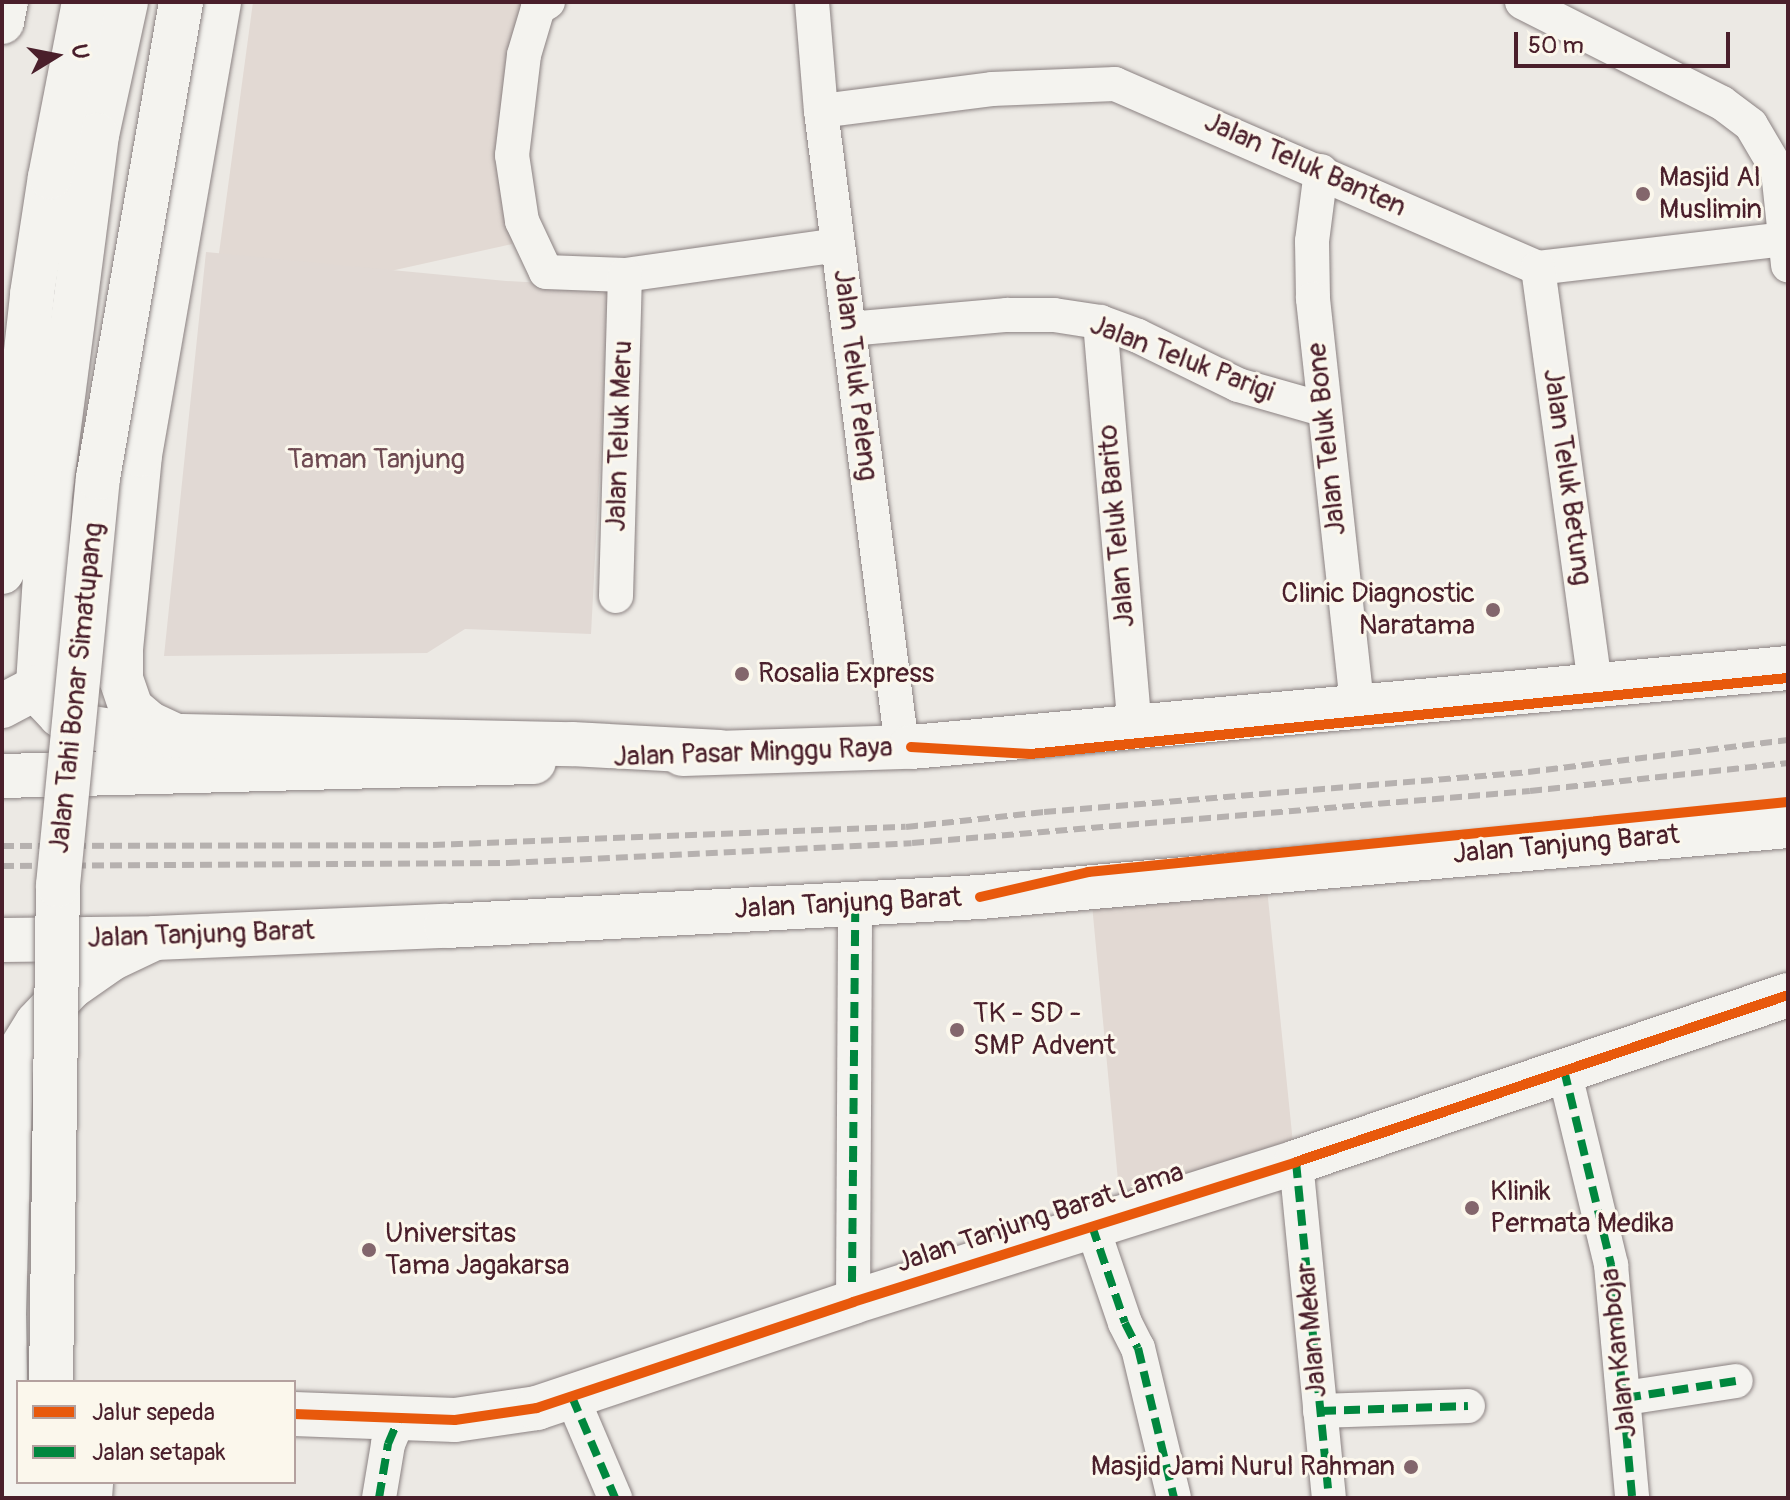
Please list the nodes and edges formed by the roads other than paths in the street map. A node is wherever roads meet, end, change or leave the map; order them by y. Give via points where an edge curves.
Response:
1 (6, 2) edge
2 (84, 2) edge
3 (126, 2) edge
4 (181, 2) edge
5 (219, 2) edge
6 (548, 2) edge
7 (812, 2) edge
8 (1522, 2) edge
9 (2, 22) edge
10 (821, 111) junction
11 (1321, 171) junction
12 (838, 245) junction
13 (1786, 252) edge
14 (1538, 268) junction
15 (625, 275) junction
16 (1100, 322) junction
17 (849, 329) junction
18 (1322, 409) junction
19 (140, 455) junction
20 (2, 572) edge
21 (616, 596) dead end
22 (43, 604) junction
23 (1788, 668) edge
24 (1788, 678) edge
25 (1595, 685) junction
26 (20, 696) edge
27 (1357, 707) junction
28 (1135, 729) junction
29 (180, 738) junction
30 (910, 747) junction
31 (720, 752) junction
32 (2, 776) edge
33 (1788, 802) edge
34 (1788, 826) edge
35 (984, 896) junction
36 (855, 904) junction
37 (155, 938) junction
38 (2, 940) edge
39 (1788, 995) edge
40 (7, 1058) edge
41 (1564, 1070) junction
42 (11, 1140) junction
43 (1296, 1162) junction
44 (1092, 1226) junction
45 (853, 1302) junction
46 (3, 1313) edge
47 (51, 1380) edge
48 (70, 1380) edge
49 (1736, 1381) dead end
50 (572, 1397) junction
51 (1625, 1398) junction
52 (1468, 1406) dead end
53 (1320, 1411) junction
54 (296, 1414) edge
55 (398, 1420) junction
56 (7, 1498) edge
57 (379, 1498) edge
58 (615, 1498) edge
59 (1174, 1498) edge
60 (1329, 1498) edge
61 (1632, 1498) edge

1 - 9 main road
2 - 20 main road via 32,294
3 - 22 main road via 95,151 50,499
4 - 47 main road, Jalan Tahi Bonar Simatupang, bridge via 98,478 58,885
5 - 19 main road
6 - 15 street via 538,8 524,55 512,155 522,221 546,272
7 - 10 street, Jalan Teluk Peleng
8 - 13 street via 1722,103 1751,125 1778,171
10 - 11 street, Jalan Teluk Banten via 992,89 1115,84
10 - 12 street, Jalan Teluk Peleng
11 - 14 street, Jalan Teluk Banten
11 - 18 street, Jalan Teluk Bone via 1312,241
12 - 15 street
12 - 17 street, Jalan Teluk Peleng
13 - 14 street
14 - 25 street, Jalan Teluk Betung
15 - 21 street, Jalan Teluk Meru
16 - 17 street, Jalan Teluk Parigi via 1007,315
16 - 18 street, Jalan Teluk Parigi via 1238,385
16 - 28 street, Jalan Teluk Barito
17 - 30 street, Jalan Teluk Peleng
18 - 27 street, Jalan Teluk Bone
19 - 22 main road
19 - 29 main road via 121,679 137,715
22 - 26 main road
23 - 25 main road, Jalan Pasar Minggu Raya
24 - 30 main road via 1030,754
25 - 27 main road, Jalan Pasar Minggu Raya
26 - 29 main road via 89,729
27 - 28 main road, Jalan Pasar Minggu Raya
28 - 30 main road, Jalan Pasar Minggu Raya
29 - 31 main road via 572,744
30 - 31 main road, Jalan Pasar Minggu Raya
31 - 32 main road, Jalan Pasar Minggu Raya via 559,762
33 - 35 main road via 1088,872
34 - 35 main road, Jalan Tanjung Barat
35 - 36 main road, Jalan Tanjung Barat
36 - 37 main road, Jalan Tanjung Barat
36 - 45 street
37 - 38 main road, Jalan Tanjung Barat
37 - 40 main road via 111,959 71,987
39 - 41 main road, Jalan Tanjung Barat Lama
40 - 42 main road
41 - 43 main road, Jalan Tanjung Barat Lama
41 - 51 street, Jalan Kamboja via 1611,1265
42 - 46 main road
42 - 48 main road
43 - 44 main road, Jalan Tanjung Barat Lama
43 - 53 street, Jalan Mekar
44 - 45 main road, Jalan Tanjung Barat Lama
44 - 59 street via 1138,1348
45 - 50 main road, Jalan Tanjung Barat Lama
46 - 56 main road
49 - 51 street
50 - 55 main road, Jalan Tanjung Barat Lama via 499,1415
50 - 58 street
51 - 61 street, Jalan Kamboja
52 - 53 street
53 - 60 street, Jalan Mekar
54 - 55 main road, Jalan Tanjung Barat Lama
55 - 57 street via 388,1444

